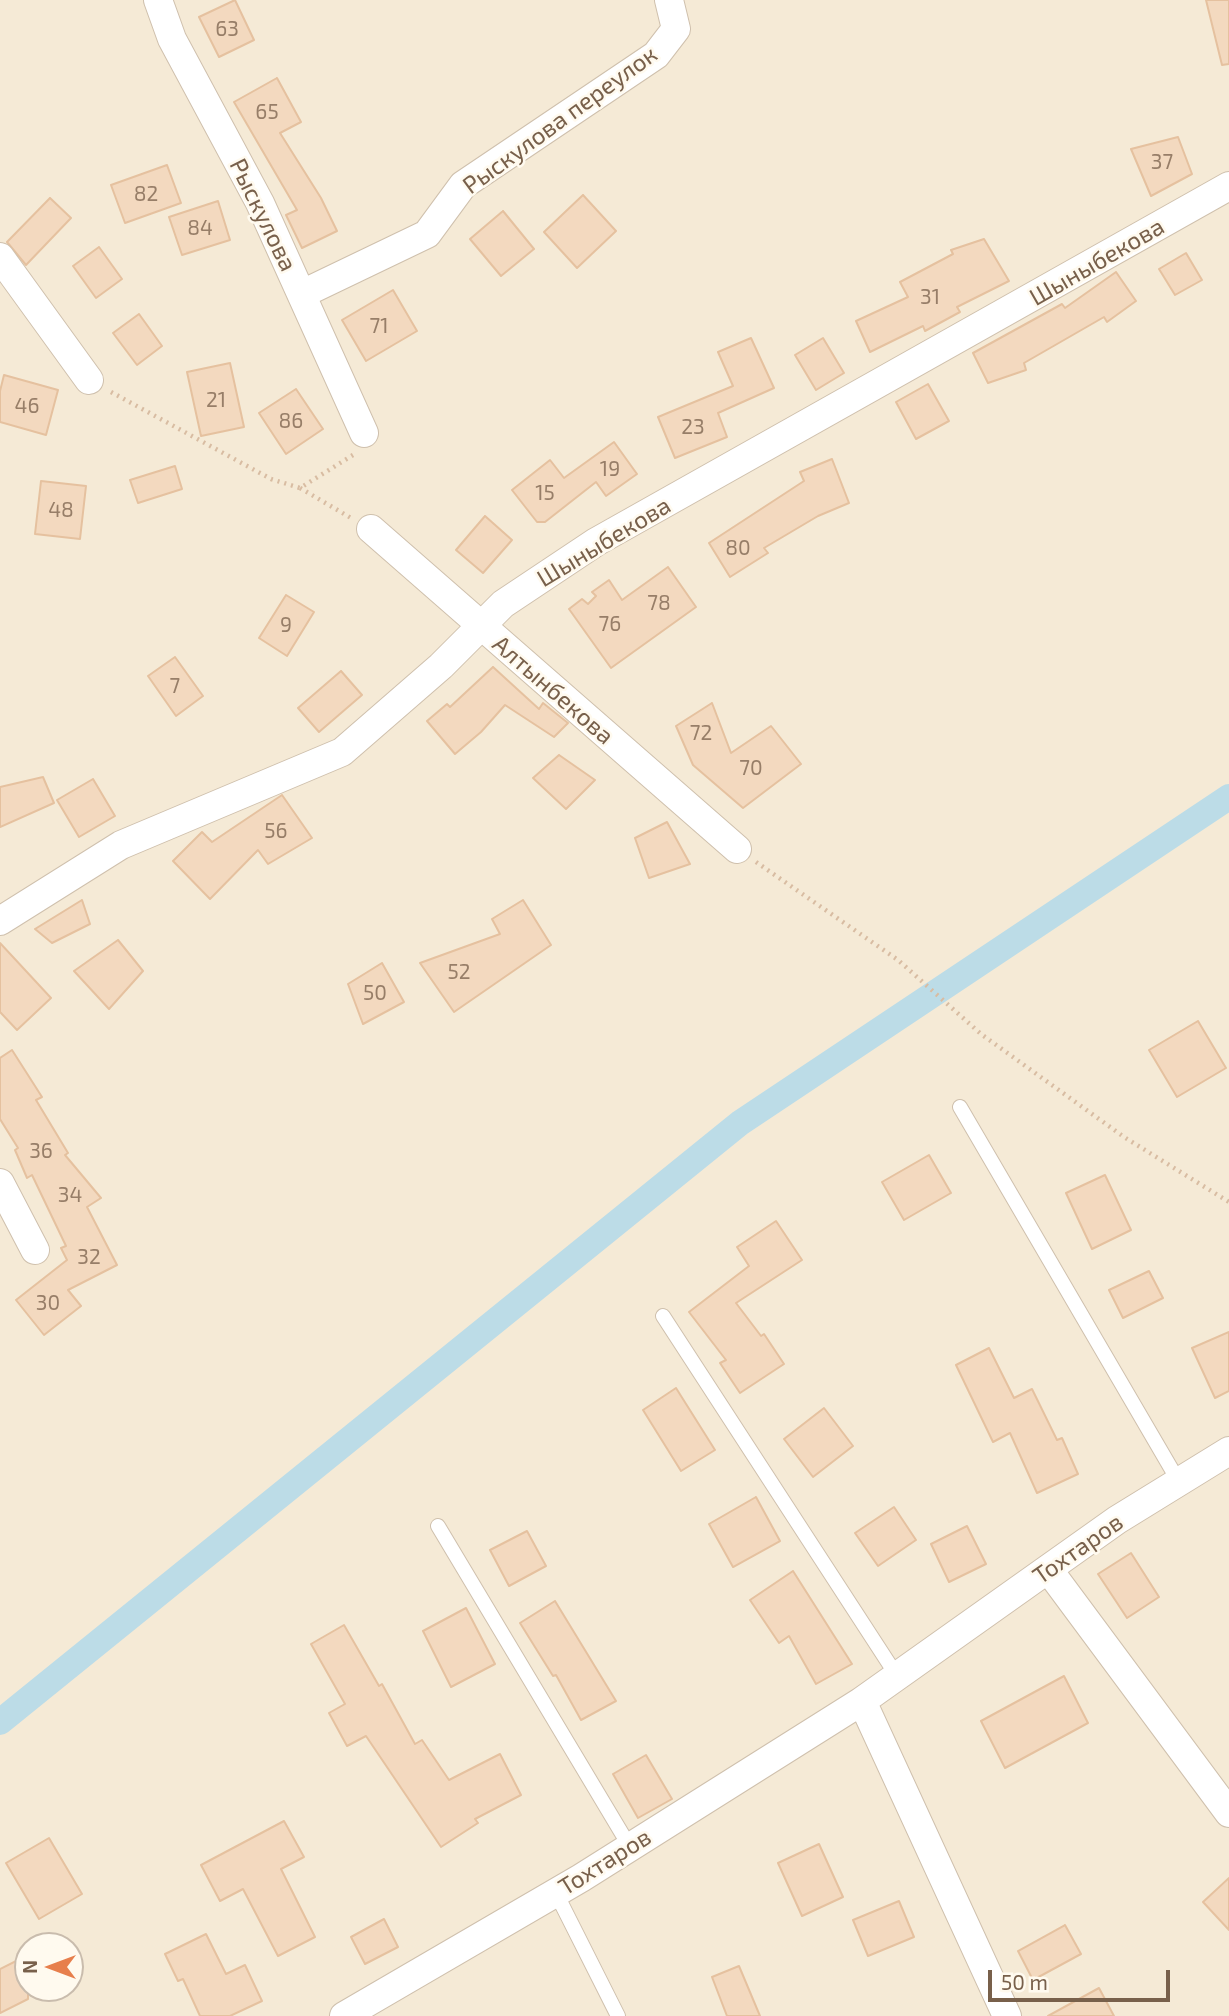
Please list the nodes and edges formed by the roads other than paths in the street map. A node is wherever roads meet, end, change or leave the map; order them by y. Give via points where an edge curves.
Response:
1 (158, 0) edge
2 (669, 0) edge
3 (1229, 186) edge
4 (0, 257) edge
5 (302, 294) junction
6 (89, 380) road end
7 (364, 433) road end
8 (370, 529) road end
9 (480, 627) junction
10 (737, 849) road end
11 (0, 921) edge
12 (960, 1107) dead end
13 (0, 1183) edge
14 (35, 1250) dead end
15 (663, 1316) dead end
16 (1229, 1451) edge
17 (1178, 1482) junction
18 (438, 1526) dead end
19 (1048, 1569) junction
20 (897, 1676) junction
21 (862, 1701) junction
22 (1229, 1813) edge
23 (630, 1847) junction
24 (556, 1892) junction
25 (344, 2016) edge
26 (618, 2016) edge
27 (1007, 2016) edge

1 - 5 street, Рыскулова via 172,39 260,203
2 - 5 street, Рыскулова переулок via 676,29 656,54 463,186 427,234
3 - 9 street, Шыныбекова via 596,542 503,604
4 - 6 street
5 - 7 street, Рыскулова
8 - 9 street, Алтынбекова
9 - 10 street, Алтынбекова
9 - 11 street, Шыныбекова via 342,752 121,845
12 - 17 lane
13 - 14 street
15 - 20 lane
16 - 17 street, Тохтаров
17 - 19 street, Тохтаров
18 - 23 lane
19 - 20 street, Тохтаров
19 - 22 street
20 - 21 street, Тохтаров
21 - 23 street, Тохтаров
21 - 27 street
23 - 24 street, Тохтаров
24 - 25 street, Тохтаров
24 - 26 lane

